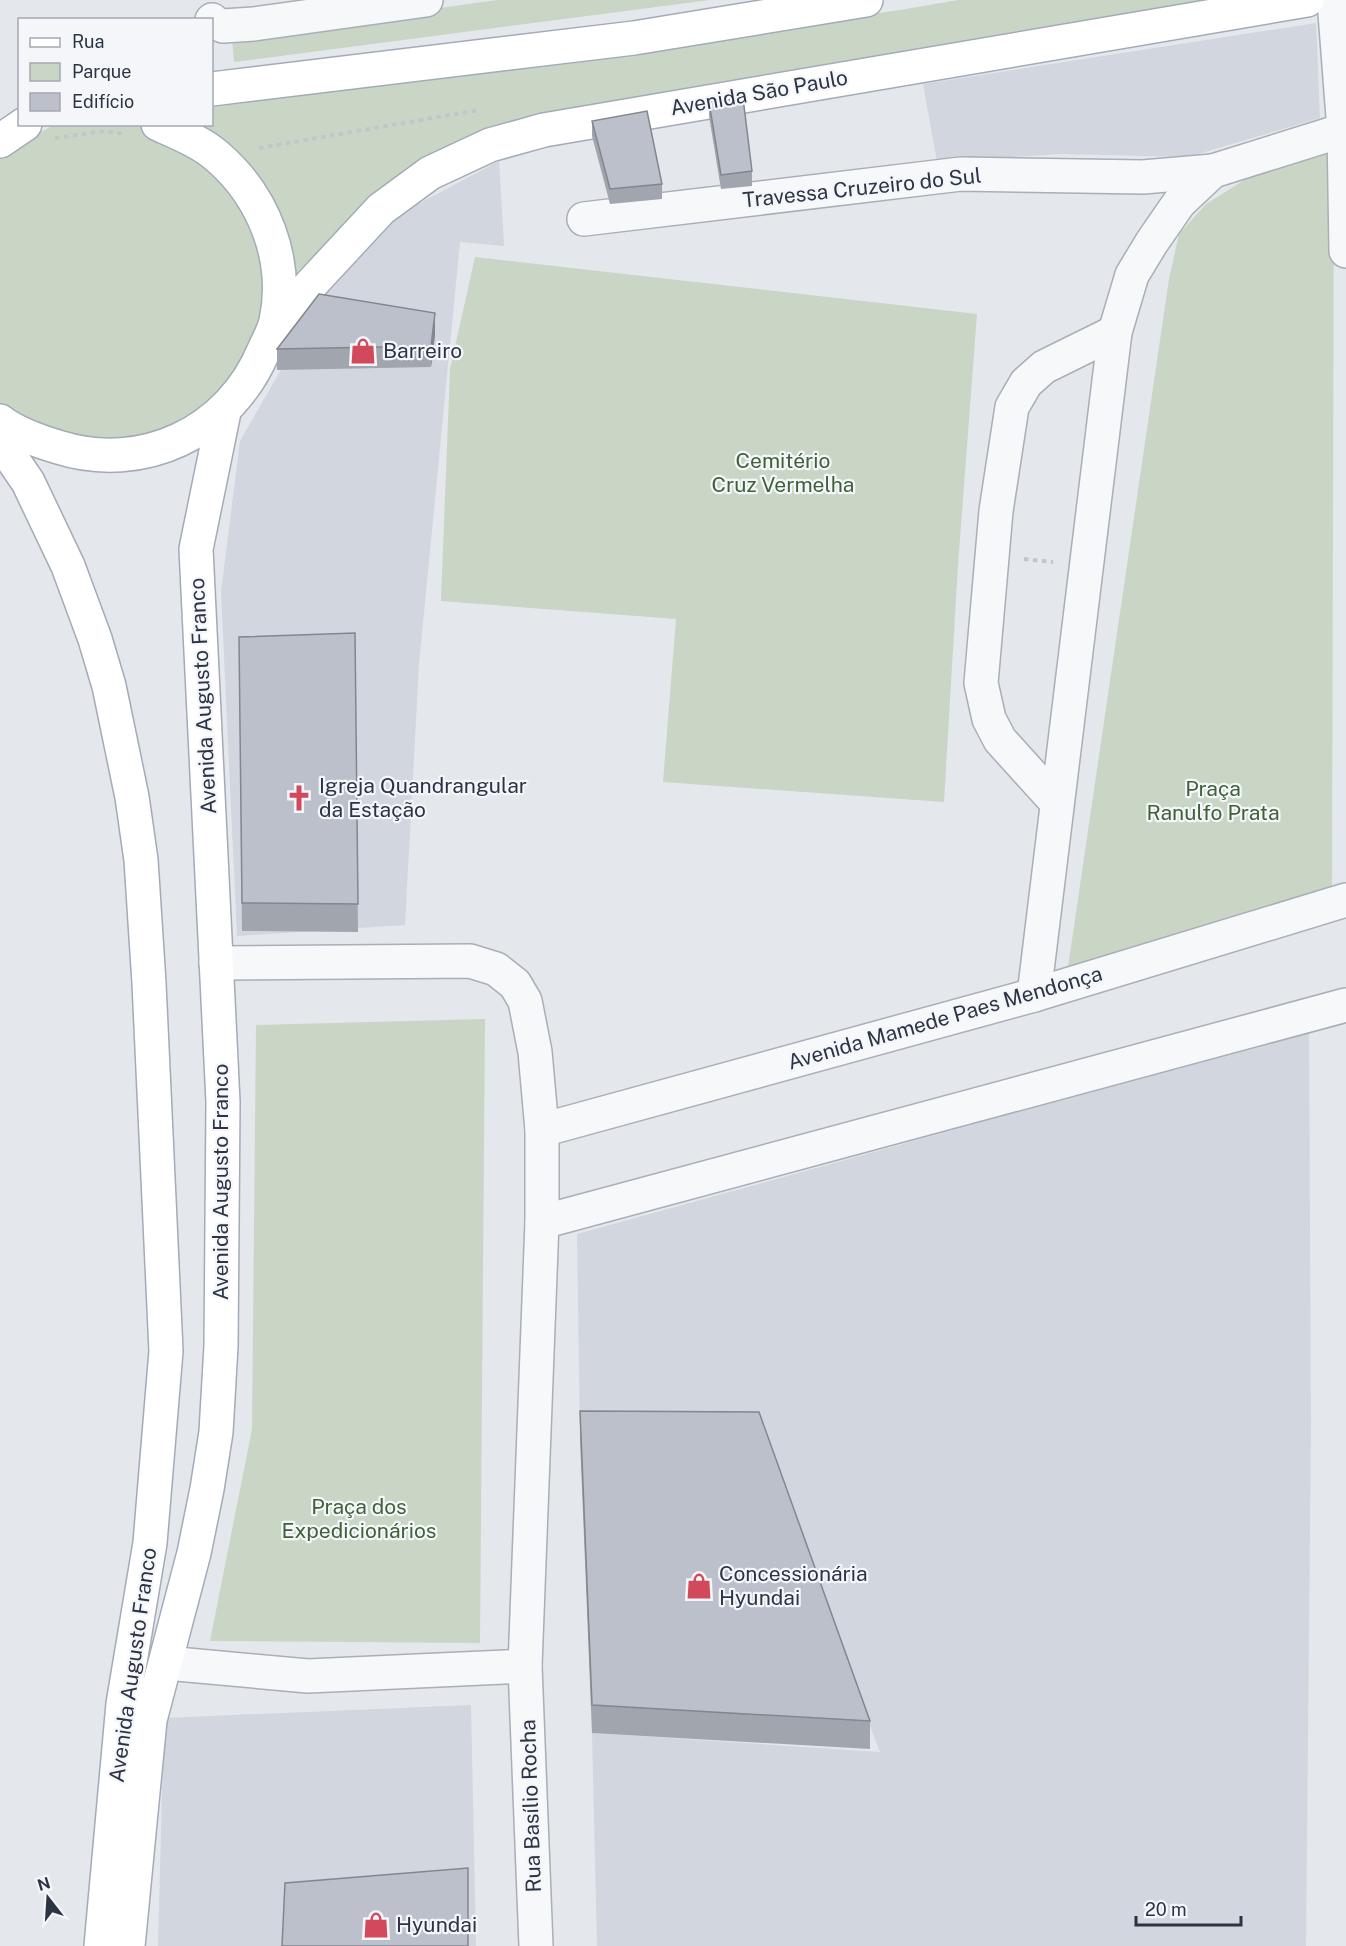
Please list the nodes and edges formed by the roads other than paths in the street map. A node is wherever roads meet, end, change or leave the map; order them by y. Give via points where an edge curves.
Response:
1 (426, 0) edge
2 (866, 0) edge
3 (1307, 0) edge
4 (1334, 0) edge
5 (208, 12) edge
6 (1343, 70) edge
7 (213, 90) edge
8 (0, 111) edge
9 (18, 111) edge
10 (146, 130) edge
11 (1344, 130) junction
12 (37, 131) edge
13 (0, 141) edge
14 (1213, 171) junction
15 (584, 219) dead end
16 (1346, 251) edge
17 (276, 322) junction
18 (1116, 332) junction
19 (224, 412) junction
20 (0, 421) edge
21 (0, 441) edge
22 (1057, 803) junction
23 (1346, 900) edge
24 (216, 963) junction
25 (1034, 995) junction
26 (1346, 1004) edge
27 (1346, 1010) edge
28 (542, 1130) junction
29 (542, 1222) junction
30 (166, 1663) junction
31 (525, 1666) junction
32 (101, 1946) edge
33 (128, 1946) edge
34 (536, 1946) edge

1 - 5 street via 224,26
2 - 7 main road via 634,38
3 - 17 main road, Avenida São Paulo via 555,128 490,145 430,173 381,209
4 - 6 street
6 - 11 street
8 - 9 main road
10 - 17 main road via 186,137 216,155 243,182 262,213 275,248 279,285
11 - 14 street
11 - 16 street
12 - 13 main road
14 - 15 street, Travessa Cruzeiro do Sul via 1143,177 961,174
14 - 18 street via 1179,203 1132,274
17 - 19 main road via 257,368
18 - 22 street
18 - 22 street via 1044,367 1026,383 1012,407 996,511 981,682 989,719 1000,740
19 - 20 main road via 190,435 162,447 103,456 44,443
19 - 24 main road, Avenida Augusto Franco via 196,549
21 - 32 main road, Avenida Augusto Franco via 28,482 68,566 95,639 132,797 144,904 166,1351 150,1543 123,1704
22 - 25 street
23 - 25 street, Avenida Mamede Paes Mendonça
24 - 28 street via 470,962 496,969 515,984 525,1001 535,1052
24 - 30 main road, Avenida Augusto Franco via 223,1102 221,1346 216,1432 194,1553
25 - 28 street, Avenida Mamede Paes Mendonça
26 - 27 street
26 - 29 street
28 - 29 street
29 - 31 street
30 - 31 street via 308,1676
30 - 33 main road, Avenida Augusto Franco via 150,1720
31 - 34 street, Rua Basílio Rocha

